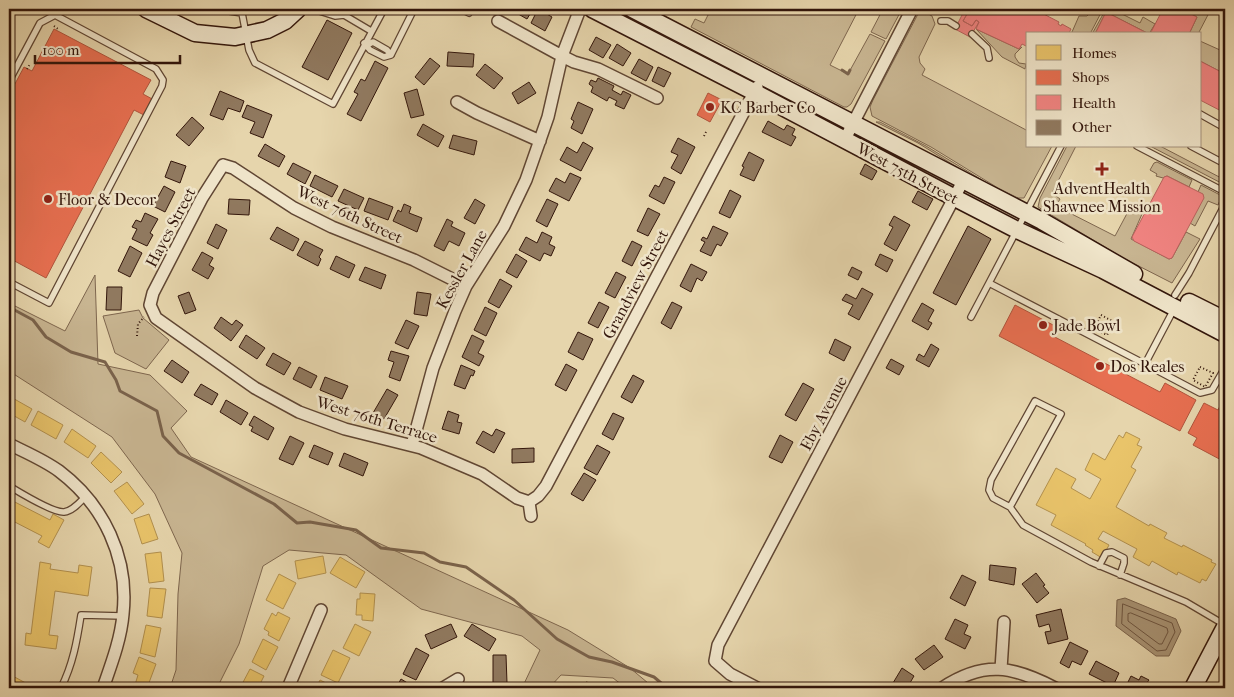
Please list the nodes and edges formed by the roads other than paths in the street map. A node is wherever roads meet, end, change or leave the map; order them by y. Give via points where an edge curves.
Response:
1 (58, 9) edge
2 (146, 9) edge
3 (216, 9) edge
4 (299, 9) edge
5 (313, 9) edge
6 (339, 9) edge
7 (348, 9) edge
8 (384, 9) edge
9 (403, 9) edge
10 (461, 9) edge
11 (580, 9) edge
12 (592, 9) edge
13 (632, 9) edge
14 (912, 9) edge
15 (469, 13) dead end
16 (55, 15) junction
17 (344, 16) junction
18 (498, 21) dead end
19 (941, 21) dead end
20 (956, 26) dead end
21 (371, 31) junction
22 (972, 34) dead end
23 (246, 36) junction
24 (366, 44) junction
25 (562, 56) junction
26 (989, 58) dead end
27 (762, 76) junction
28 (9, 81) edge
29 (754, 92) junction
30 (657, 98) dead end
31 (457, 102) dead end
32 (1202, 115) edge
33 (854, 123) junction
34 (1225, 128) edge
35 (845, 139) junction
36 (540, 141) junction
37 (1060, 148) edge
38 (1141, 148) edge
39 (1195, 148) edge
40 (222, 161) joint
41 (1225, 164) edge
42 (964, 181) junction
43 (1225, 192) edge
44 (955, 198) junction
45 (1225, 204) edge
46 (1026, 214) junction
47 (1017, 230) junction
48 (9, 282) edge
49 (989, 283) junction
50 (466, 286) junction
51 (1175, 301) junction
52 (150, 305) joint
53 (971, 317) dead end
54 (1225, 320) edge
55 (1225, 334) edge
56 (1145, 364) junction
57 (1223, 371) dead end
58 (9, 444) edge
59 (412, 445) junction
60 (9, 486) edge
61 (86, 496) junction
62 (529, 502) junction
63 (1010, 507) junction
64 (531, 516) dead end
65 (1100, 566) junction
66 (1120, 575) junction
67 (321, 610) dead end
68 (123, 616) junction
69 (1004, 622) dead end
70 (1225, 626) edge
71 (1001, 668) junction
72 (458, 679) dead end
73 (61, 688) edge
74 (103, 688) edge
75 (288, 688) edge
76 (443, 688) edge
77 (757, 688) edge
78 (942, 688) edge
79 (1055, 688) edge
80 (1193, 688) edge

1 - 16 lane
2 - 23 main road via 195,33
3 - 23 lane via 242,13
4 - 23 main road via 285,21
5 - 17 lane
6 - 17 lane
7 - 17 lane
8 - 21 lane
9 - 24 lane via 412,14 391,55 384,57 370,50
10 - 15 lane
11 - 25 street, Kessler Lane
12 - 29 main road, West 75th Street
13 - 27 main road, West 75th Street
14 - 33 street
16 - 28 lane via 40,23
16 - 48 lane via 156,69 163,80 162,86 49,303
17 - 21 lane
18 - 25 street
19 - 20 lane
21 - 24 lane
22 - 26 lane via 987,48
23 - 24 lane via 255,63 332,104
25 - 30 street via 598,69
25 - 36 street, Kessler Lane
27 - 29 street, Grandview Street
27 - 33 main road, West 75th Street
29 - 35 main road, West 75th Street
29 - 62 street, Grandview Street via 546,486
31 - 36 street
32 - 34 lane
33 - 35 street
33 - 42 main road, West 75th Street
35 - 44 main road, West 75th Street
36 - 50 street, Kessler Lane via 504,226
37 - 46 lane
38 - 43 lane
39 - 41 lane
40 - 50 street, West 76th Street via 294,208
40 - 52 street, Hayes Street via 153,293
42 - 44 street, Eby Avenue
42 - 46 main road, West 75th Street
44 - 47 main road, West 75th Street
44 - 77 street, Eby Avenue via 718,645 715,661 730,674
45 - 51 lane
46 - 47 lane
46 - 51 main road, West 75th Street
47 - 49 lane
47 - 51 main road, West 75th Street
49 - 53 lane
49 - 56 lane
50 - 59 street, Kessler Lane via 433,368
51 - 54 main road, West 75th Street
51 - 55 main road, West 75th Street
51 - 56 lane
52 - 59 street, West 76th Terrace via 156,318 170,329 255,388 299,412 345,429
56 - 57 lane via 1200,393 1212,390
58 - 61 street via 57,470
59 - 62 street, West 76th Terrace via 482,474 516,498
60 - 61 lane via 53,510 64,512
61 - 68 street via 102,516 120,558
62 - 64 street
63 - 63 lane via 993,498 991,480 1035,401 1061,414
63 - 65 lane via 1022,525
65 - 66 lane
65 - 66 lane via 1106,553 1112,552 1124,558
66 - 70 lane via 1186,602
67 - 75 street
68 - 73 lane via 81,615 72,664
68 - 74 street
69 - 71 street
70 - 80 main road
71 - 78 street via 964,675
71 - 79 street via 1022,673
72 - 76 street

